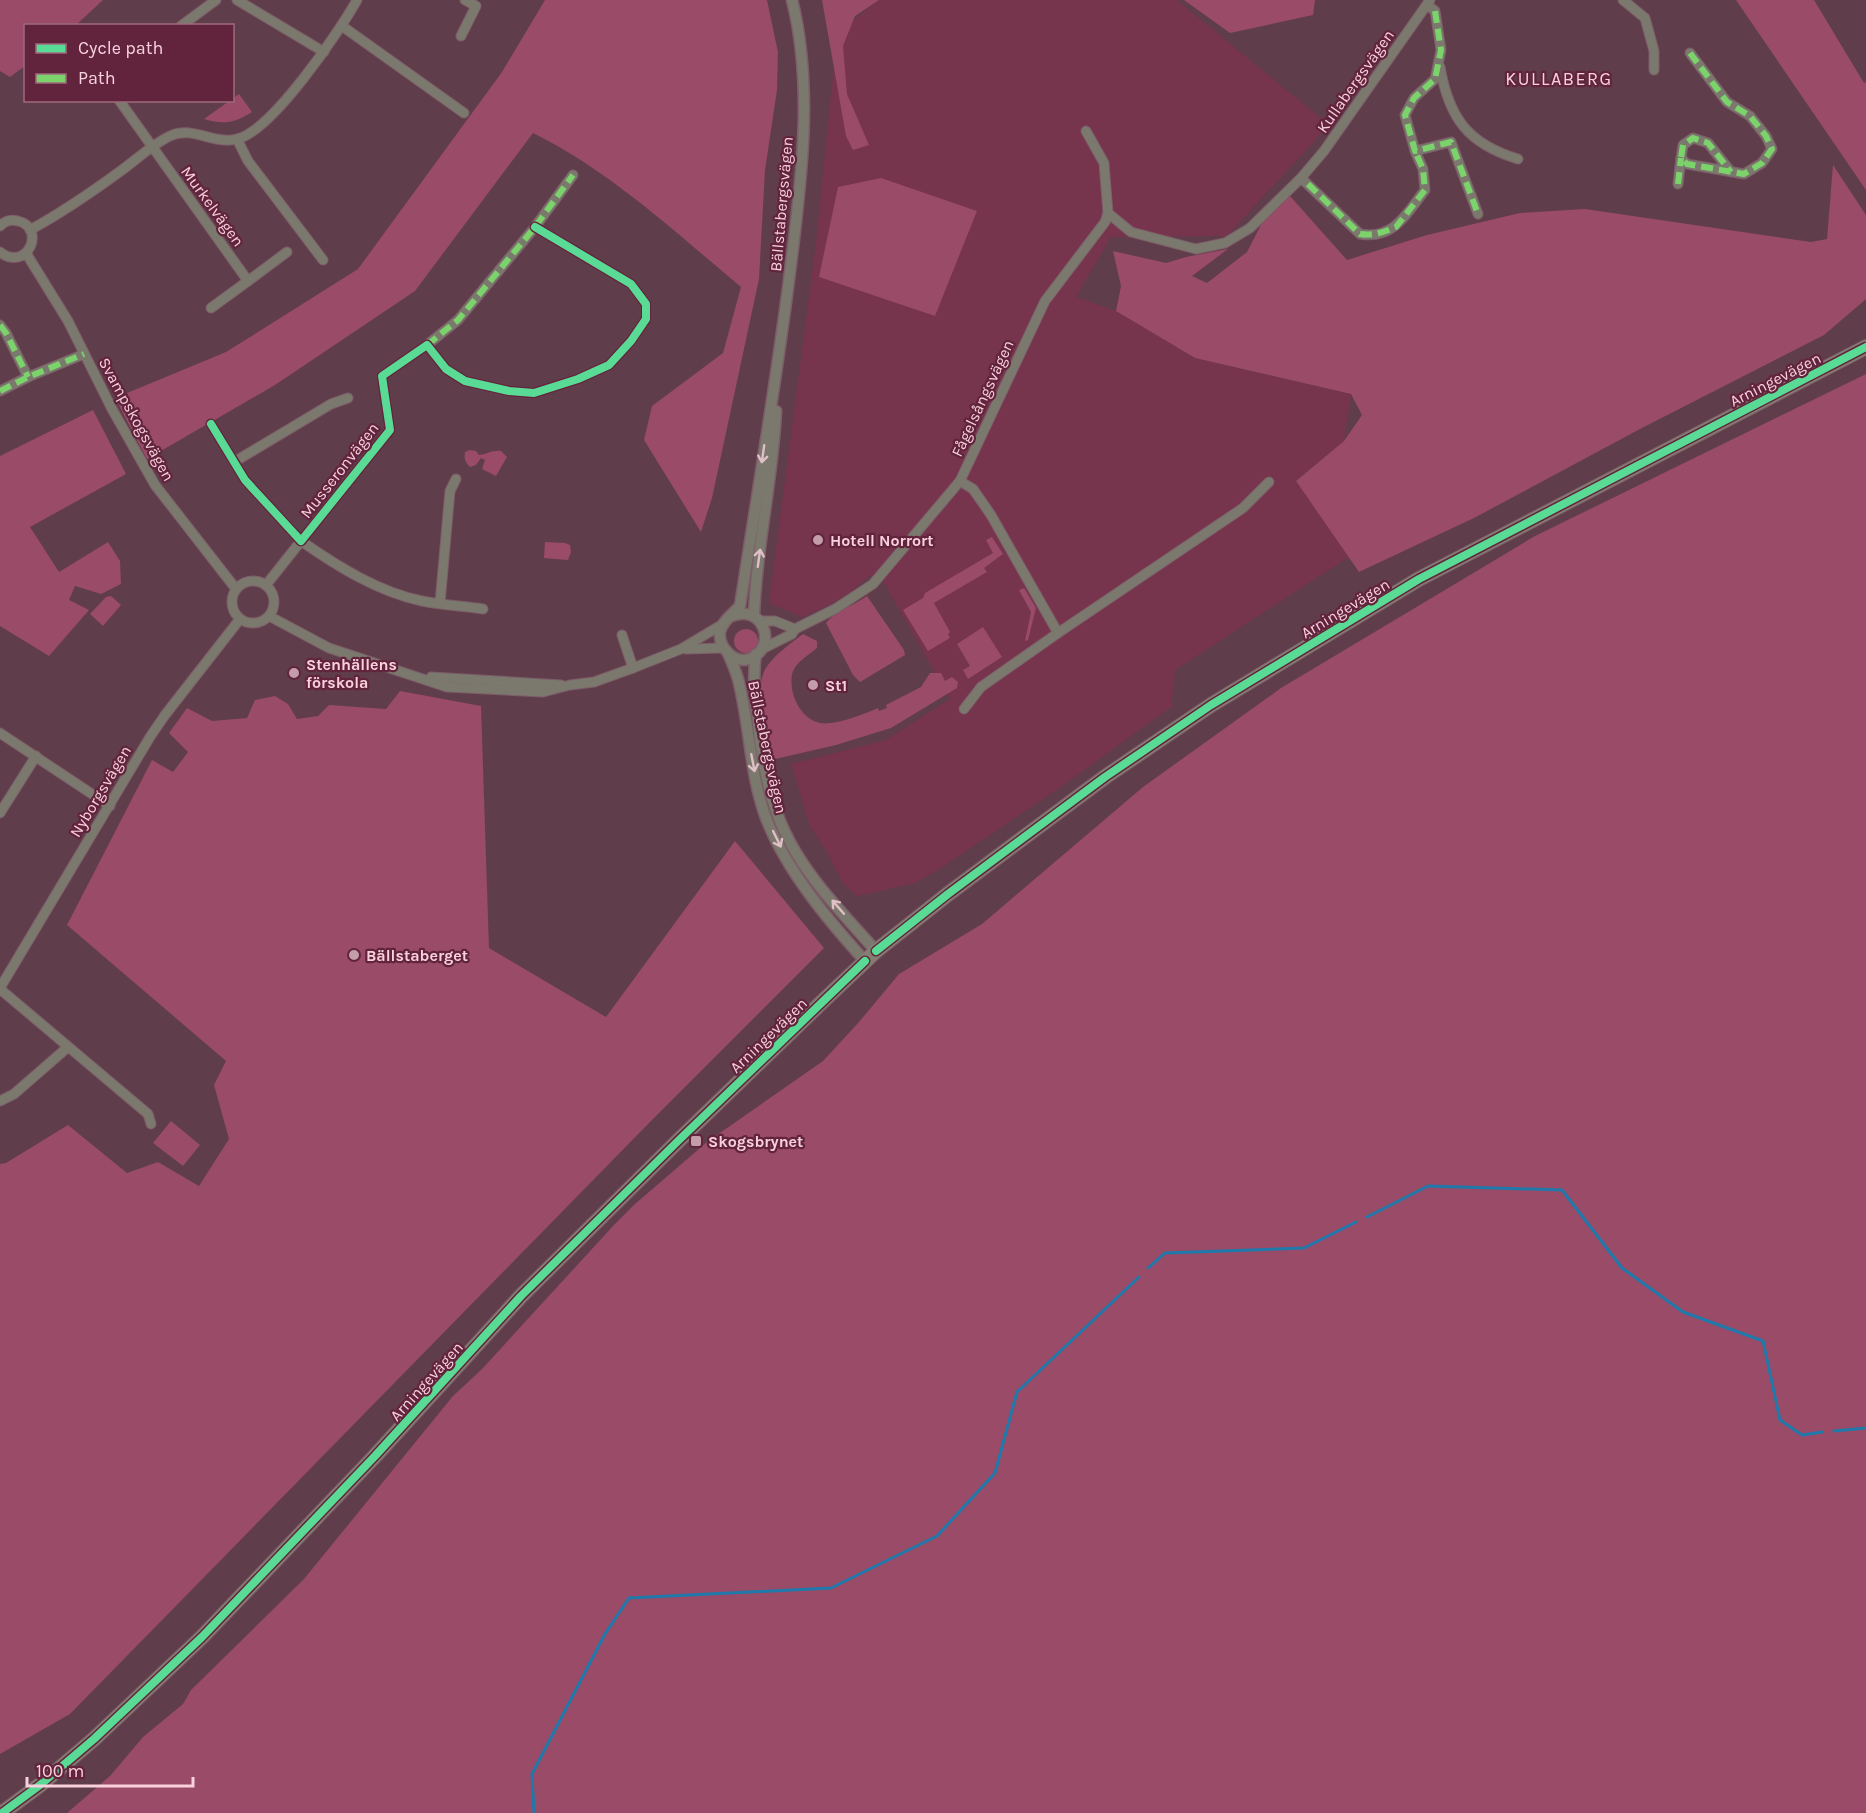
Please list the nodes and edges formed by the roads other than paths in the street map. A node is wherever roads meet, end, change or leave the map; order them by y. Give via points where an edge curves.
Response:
1 (216, 0) edge
2 (237, 0) edge
3 (357, 0) edge
4 (465, 0) edge
5 (792, 0) edge
6 (1623, 0) edge
7 (1428, 2) edge
8 (477, 3) edge
9 (184, 24) edge
10 (342, 26) junction
11 (461, 36) dead end
12 (324, 52) junction
13 (1690, 53) dead end
14 (1438, 61) junction
15 (1654, 70) dead end
16 (120, 102) edge
17 (464, 113) dead end
18 (1086, 131) dead end
19 (237, 139) junction
20 (153, 148) junction
21 (1415, 151) junction
22 (1681, 158) junction
23 (1518, 159) dead end
24 (1731, 172) junction
25 (573, 176) dead end
26 (1301, 178) junction
27 (1678, 184) dead end
28 (1108, 213) junction
29 (1478, 214) dead end
30 (0, 226) edge
31 (535, 227) junction
32 (30, 230) junction
33 (0, 252) edge
34 (287, 252) dead end
35 (26, 253) junction
36 (322, 260) dead end
37 (248, 281) junction
38 (211, 308) dead end
39 (0, 325) edge
40 (427, 345) junction
41 (1866, 347) edge
42 (84, 354) junction
43 (777, 376) junction
44 (28, 377) junction
45 (0, 391) edge
46 (348, 398) dead end
47 (211, 424) dead end
48 (234, 462) junction
49 (456, 479) dead end
50 (960, 481) junction
51 (1269, 482) dead end
52 (301, 541) junction
53 (266, 585) junction
54 (236, 589) junction
55 (440, 603) junction
56 (483, 609) dead end
57 (269, 616) junction
58 (757, 618) junction
59 (240, 619) junction
60 (726, 621) junction
61 (795, 629) junction
62 (1058, 633) junction
63 (622, 635) dead end
64 (681, 650) junction
65 (726, 650) junction
66 (759, 652) junction
67 (633, 668) junction
68 (964, 709) dead end
69 (0, 733) edge
70 (754, 741) junction
71 (36, 756) junction
72 (110, 806) junction
73 (0, 813) edge
74 (871, 956) junction
75 (0, 988) edge
76 (68, 1047) junction
77 (0, 1101) edge
78 (151, 1124) dead end
79 (2, 1813) edge

1 - 9 street
2 - 12 street
3 - 10 street
4 - 8 street
5 - 43 street, Bällstabergsvägen via 803,78 802,176
6 - 15 street via 1645,18 1654,51
7 - 14 street via 1435,12 1441,50
7 - 26 street, Kullabergsvägen
8 - 11 street
10 - 12 street
10 - 17 street
12 - 19 street via 255,131
13 - 24 street via 1727,102 1750,116 1772,149 1762,163 1744,174
14 - 21 street via 1435,79 1414,98 1405,114
14 - 23 street via 1447,101 1457,118 1472,136
16 - 20 street, Murkelvägen
18 - 28 street via 1104,163
19 - 20 street via 181,133
19 - 36 street via 248,161
20 - 32 street via 88,195
20 - 37 street, Murkelvägen
21 - 26 street via 1423,169 1425,190 1396,228 1370,236 1360,234
21 - 29 street via 1451,142
22 - 24 street via 1688,164
22 - 24 street via 1683,145 1694,138 1708,143
22 - 27 street
25 - 31 street, Musseronvägen
26 - 28 street, Kullabergsvägen via 1250,228 1226,243 1196,249 1131,232
28 - 50 street, Fågelsångsvägen via 1045,301
30 - 32 street via 15,220
31 - 40 street, Musseronvägen via 458,320
31 - 40 street via 631,284 646,304 646,320 631,341 609,365 534,393 508,392 465,381 446,369
32 - 35 street via 32,244
33 - 35 street via 12,258
34 - 37 street
35 - 42 street, Svampskogsvägen
37 - 38 street
39 - 44 street
40 - 52 street, Musseronvägen via 382,375 390,430
41 - 74 main road, Arningevägen via 1419,579 1210,705 1087,791
42 - 44 street
42 - 54 street, Svampskogsvägen via 155,485
58 -> 43 street, Bällstabergsvägen via 755,587 775,443
43 -> 60 street, Bällstabergsvägen via 740,606
44 - 45 street
46 - 48 street via 331,404
47 - 48 street, Musseronvägen
48 - 52 street, Musseronvägen via 245,480
49 - 55 street via 450,491
50 - 61 street, Fågelsångsvägen via 873,584
50 - 62 street via 973,489 991,515
51 - 62 street via 1243,508
52 - 53 street, Musseronvägen
52 - 55 street, Musseronvägen via 336,566 366,580 422,601
53 - 54 street via 250,581
53 - 57 street via 274,602
54 - 59 street via 232,605
55 - 56 street, Musseronvägen
57 - 59 street via 255,623
57 - 67 street via 329,648 447,687 543,692 594,682
58 - 60 street via 738,614
58 - 61 street
58 - 66 street via 765,634
59 - 72 street, Nyborgsvägen via 165,715
60 - 64 street
60 - 65 street via 720,633
61 - 66 street, Fågelsångsvägen
62 - 68 street via 981,687
63 - 67 street
64 - 65 street
64 - 67 street
65 - 66 street via 742,660
65 - 70 street, Bällstabergsvägen via 739,682
66 - 70 street, Bällstabergsvägen via 753,672
69 - 71 street
70 - 74 street, Bällstabergsvägen via 763,784 794,850
71 - 72 street
71 - 73 street
72 - 75 street, Nyborgsvägen
74 - 79 main road, Arningevägen via 521,1296 202,1637 94,1739
75 - 76 street
76 - 77 street via 14,1094
76 - 78 street via 148,1114

